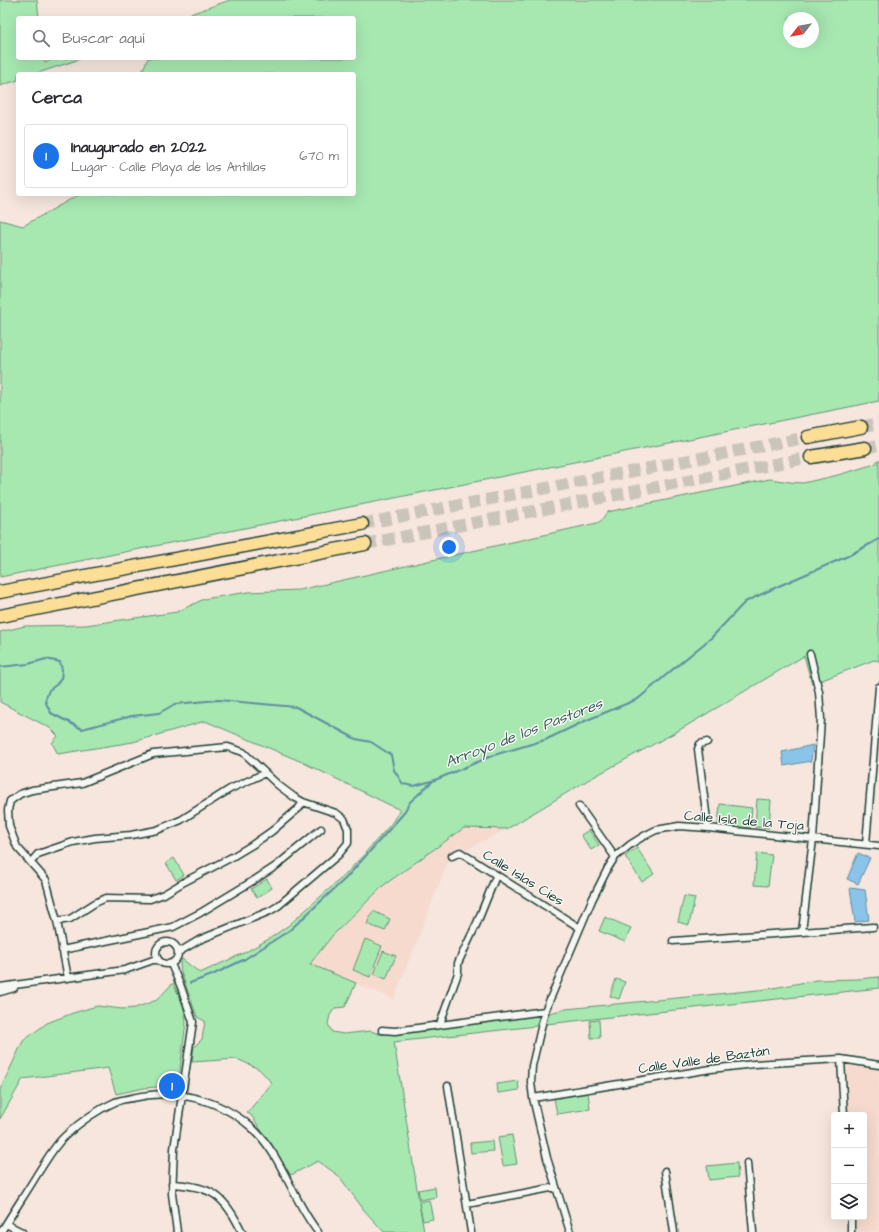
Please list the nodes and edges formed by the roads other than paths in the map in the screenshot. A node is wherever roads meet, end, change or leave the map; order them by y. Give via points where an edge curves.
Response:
1 (861, 427) tunnel mouth
2 (808, 437) tunnel mouth
3 (865, 448) tunnel mouth
4 (811, 458) tunnel mouth
5 (362, 524) tunnel mouth
6 (365, 544) tunnel mouth
7 (0, 592) edge
8 (0, 616) edge
9 (810, 654) dead end
10 (879, 687) edge
11 (707, 742) dead end
12 (265, 773) junction
13 (303, 802) junction
14 (579, 806) dead end
15 (708, 828) junction
16 (321, 829) dead end
17 (813, 840) junction
18 (866, 844) junction
19 (879, 846) edge
20 (452, 856) dead end
21 (615, 857) junction
22 (31, 862) junction
23 (496, 876) junction
24 (57, 921) junction
25 (873, 927) dead end
26 (580, 928) junction
27 (802, 932) junction
28 (673, 941) dead end
29 (62, 950) junction
30 (178, 952) junction
31 (158, 960) junction
32 (171, 964) junction
33 (68, 978) junction
34 (25, 985) junction
35 (0, 987) edge
36 (0, 992) edge
37 (545, 1011) junction
38 (440, 1024) junction
39 (382, 1030) dead end
40 (841, 1059) junction
41 (879, 1065) edge
42 (448, 1086) dead end
43 (182, 1094) junction
44 (533, 1098) junction
45 (844, 1112) edge
46 (746, 1163) dead end
47 (666, 1171) dead end
48 (172, 1184) junction
49 (556, 1188) junction
50 (467, 1204) junction
51 (851, 1220) edge
52 (6, 1224) junction
53 (1, 1232) edge
54 (22, 1232) edge
55 (177, 1232) edge
56 (242, 1232) edge
57 (318, 1232) edge
58 (471, 1232) edge
59 (570, 1232) edge
60 (674, 1232) edge
61 (753, 1232) edge
62 (852, 1232) edge

1 - 2 highway
3 - 4 highway
5 - 7 highway
6 - 8 highway
9 - 17 street via 819,692 821,719
10 - 18 street
11 - 15 street via 700,744 698,748
12 - 13 street
12 - 22 street via 230,790 181,820 157,830 73,842 38,854
12 - 22 street via 239,750 228,747 192,749 153,754 82,783 20,794 10,801 9,826 17,847
13 - 24 street via 272,831 252,845 164,894 150,899 106,898 70,919
13 - 30 street via 336,813 344,819 348,828 348,843 338,855 270,911 199,940
14 - 21 street
15 - 17 street, Calle Isla de la Toja
15 - 21 street, Calle Isla de la Toja via 679,826 656,830 631,844
16 - 29 street via 269,870 173,927
17 - 18 street, Calle Isla de la Toja
17 - 27 street
18 - 19 street, Calle Isla de la Toja
20 - 23 street, Calle Islas Cíes via 460,852
21 - 26 street, Calle Isla de la Toja
22 - 24 street via 46,880
23 - 26 street, Calle Islas Cíes
23 - 38 street via 458,963 458,973
24 - 29 street
25 - 27 street
26 - 37 street, Calle Isla de la Toja
27 - 28 street
29 - 33 street
30 - 31 street via 176,945 170,942 163,943 157,947
30 - 32 street via 177,959
31 - 32 street via 164,964
31 - 33 street via 126,970
32 - 43 street via 193,1022
33 - 34 street
34 - 35 street
34 - 36 street
37 - 38 street
37 - 44 street, Calle Isla de la Toja via 532,1066
38 - 39 street
40 - 41 street, Calle Valle de Baztán
40 - 44 street, Calle Valle de Baztán via 711,1069
40 - 45 street
42 - 50 street
43 - 48 street
43 - 52 street via 157,1093 138,1096 116,1102 97,1112 64,1137 46,1160
43 - 57 street via 224,1108 252,1128 272,1152 298,1202
44 - 49 street, Calle Isla de la Toja
46 - 61 street
47 - 60 street
48 - 55 street
48 - 56 street via 214,1193 227,1204
49 - 50 street
49 - 59 street, Calle Isla de la Toja
50 - 58 street
51 - 62 street
52 - 53 street
52 - 54 street

